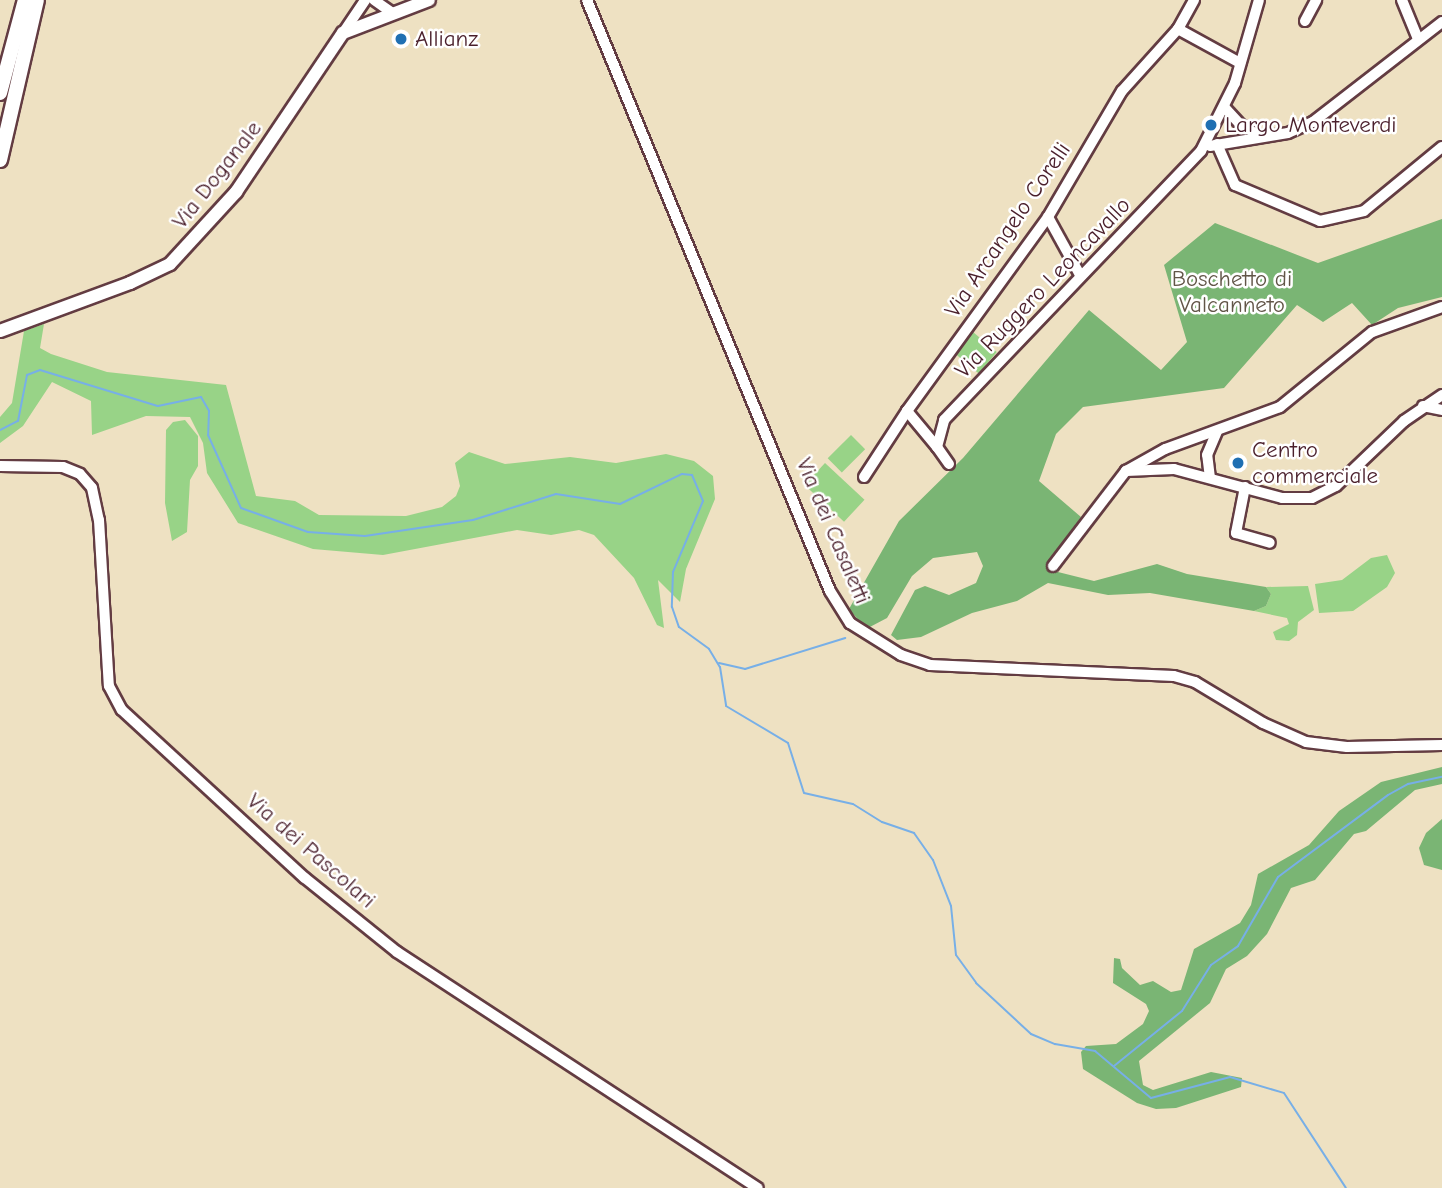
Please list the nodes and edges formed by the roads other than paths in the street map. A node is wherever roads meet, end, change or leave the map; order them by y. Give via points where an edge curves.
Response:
1 (25, 0) edge
2 (37, 0) edge
3 (367, 0) edge
4 (374, 0) edge
5 (429, 0) edge
6 (587, 0) edge
7 (1194, 0) edge
8 (1259, 0) edge
9 (1316, 0) edge
10 (1402, 0) edge
11 (391, 12) junction
12 (359, 17) junction
13 (1305, 21) dead end
14 (1442, 22) edge
15 (1178, 29) junction
16 (1418, 39) junction
17 (1240, 63) junction
18 (0, 93) edge
19 (1225, 108) junction
20 (1258, 135) junction
21 (1217, 144) junction
22 (1203, 148) junction
23 (1441, 149) edge
24 (0, 160) edge
25 (1048, 217) junction
26 (1080, 275) junction
27 (1442, 307) edge
28 (0, 331) edge
29 (1442, 394) edge
30 (1423, 406) junction
31 (1442, 410) edge
32 (907, 411) junction
33 (1217, 432) junction
34 (937, 447) junction
35 (948, 464) dead end
36 (0, 466) edge
37 (1126, 471) junction
38 (864, 477) dead end
39 (1210, 478) junction
40 (1245, 487) junction
41 (1270, 543) dead end
42 (1053, 566) dead end
43 (1442, 745) edge
44 (758, 1188) edge

1 - 18 highway
2 - 24 highway
3 - 12 street
4 - 11 street
5 - 11 main road, Via Doganale
6 - 43 street, Via dei Casaletti via 830,591 850,623 904,656 933,666 1174,676 1195,682 1272,727 1312,743
7 - 15 street, Via Arcangelo Corelli
8 - 17 street
9 - 13 street
10 - 16 street
11 - 12 main road, Via Doganale
12 - 28 main road, Via Doganale via 236,192 170,264
14 - 16 street
15 - 17 street
15 - 25 street, Via Arcangelo Corelli via 1122,91
16 - 20 street via 1324,116 1288,133
17 - 19 street
19 - 20 street
19 - 22 street
20 - 21 street
21 - 22 street
21 - 23 street via 1235,186 1320,221 1364,211
22 - 26 street, Via Ruggero Leoncavallo
25 - 26 street
25 - 32 street, Via Arcangelo Corelli
26 - 34 street, Via Ruggero Leoncavallo via 944,420
27 - 33 street via 1382,327 1290,402
29 - 30 street
30 - 31 street
30 - 40 street via 1322,494 1290,499
32 - 34 street
32 - 38 street, Via Arcangelo Corelli
33 - 37 street via 1166,449
33 - 39 street via 1207,454
34 - 35 street
36 - 44 street, Via dei Pascolari via 63,467 80,474 92,488 100,526 109,686 122,710 305,878 397,952
37 - 39 street via 1169,468
37 - 42 street
39 - 40 street
40 - 41 street via 1236,533

